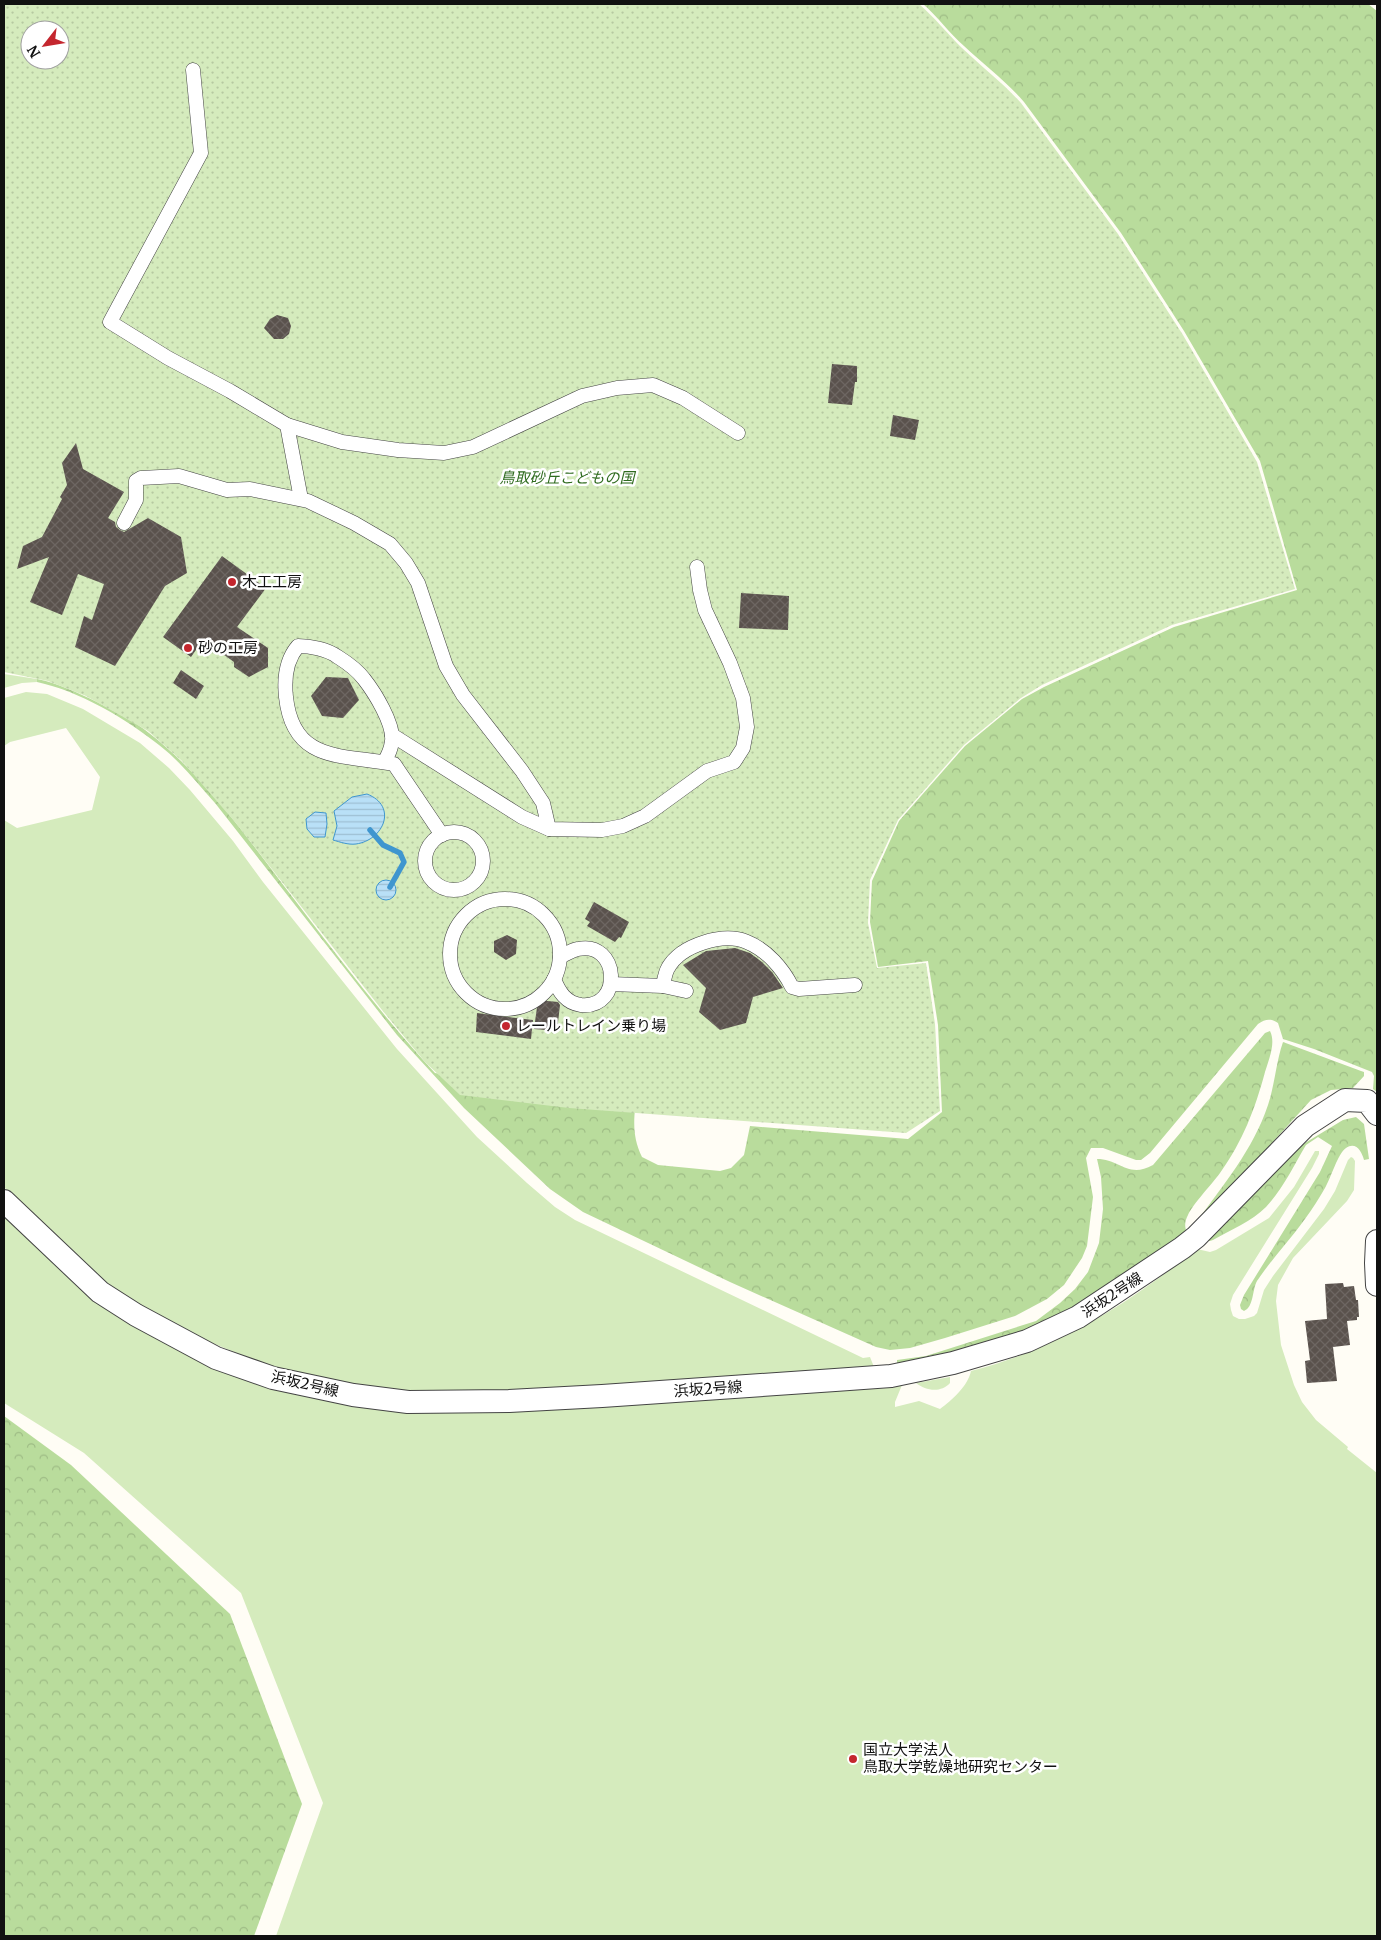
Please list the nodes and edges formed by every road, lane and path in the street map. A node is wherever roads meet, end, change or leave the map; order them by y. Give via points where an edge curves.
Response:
1 (193, 70) dead end
2 (288, 426) junction
3 (738, 434) dead end
4 (301, 499) junction
5 (124, 523) dead end
6 (697, 567) dead end
7 (392, 735) junction
8 (384, 762) junction
9 (549, 829) junction
10 (442, 835) junction
11 (470, 885) junction
12 (480, 904) junction
13 (560, 957) junction
14 (554, 979) junction
15 (611, 984) junction
16 (855, 985) dead end
17 (663, 986) junction
18 (686, 990) dead end
19 (1377, 1114) edge
20 (4, 1201) edge
21 (1377, 1241) edge
22 (1377, 1285) edge

1 - 2 street via 201,153 110,322
2 - 3 street via 342,442 444,453 473,447 582,396 617,388 653,385 683,398
2 - 4 street
4 - 5 street via 250,489 227,490 179,476 141,478 136,481 136,500
4 - 9 street via 390,544 406,563 418,583 446,666 463,695 543,803
6 - 9 street via 704,610 743,698 747,727 739,756 734,762 707,771 645,816 623,826 602,830
7 - 8 street
7 - 8 street via 386,715 364,679 337,656 309,646 298,646 291,655 284,682 287,713 302,740 333,756
7 - 9 street via 522,818
8 - 10 street via 394,764
10 - 11 street via 460,833 469,837 481,851 481,870
10 - 11 street via 428,847 425,865 428,874 434,882 451,890
11 - 12 street
12 - 13 street via 508,899 522,901 535,908 554,929
12 - 14 street via 461,920 451,942 451,966 470,997 492,1008 516,1008 538,998
13 - 14 street
13 - 15 street via 578,949 596,951 610,965
14 - 15 street via 567,1000 582,1005 597,1001
15 - 17 street
16 - 17 street via 792,987 784,972 767,954 747,942 727,938 703,943 679,954 667,968
17 - 18 street
19 - 20 street, 浜坂2号線 via 1367,1102 1344,1100 1324,1112 1305,1126 1182,1248 1078,1317 1026,1341 953,1363 891,1376 602,1396 408,1402 354,1395 273,1378 216,1358 128,1311 100,1292
21 - 22 street

